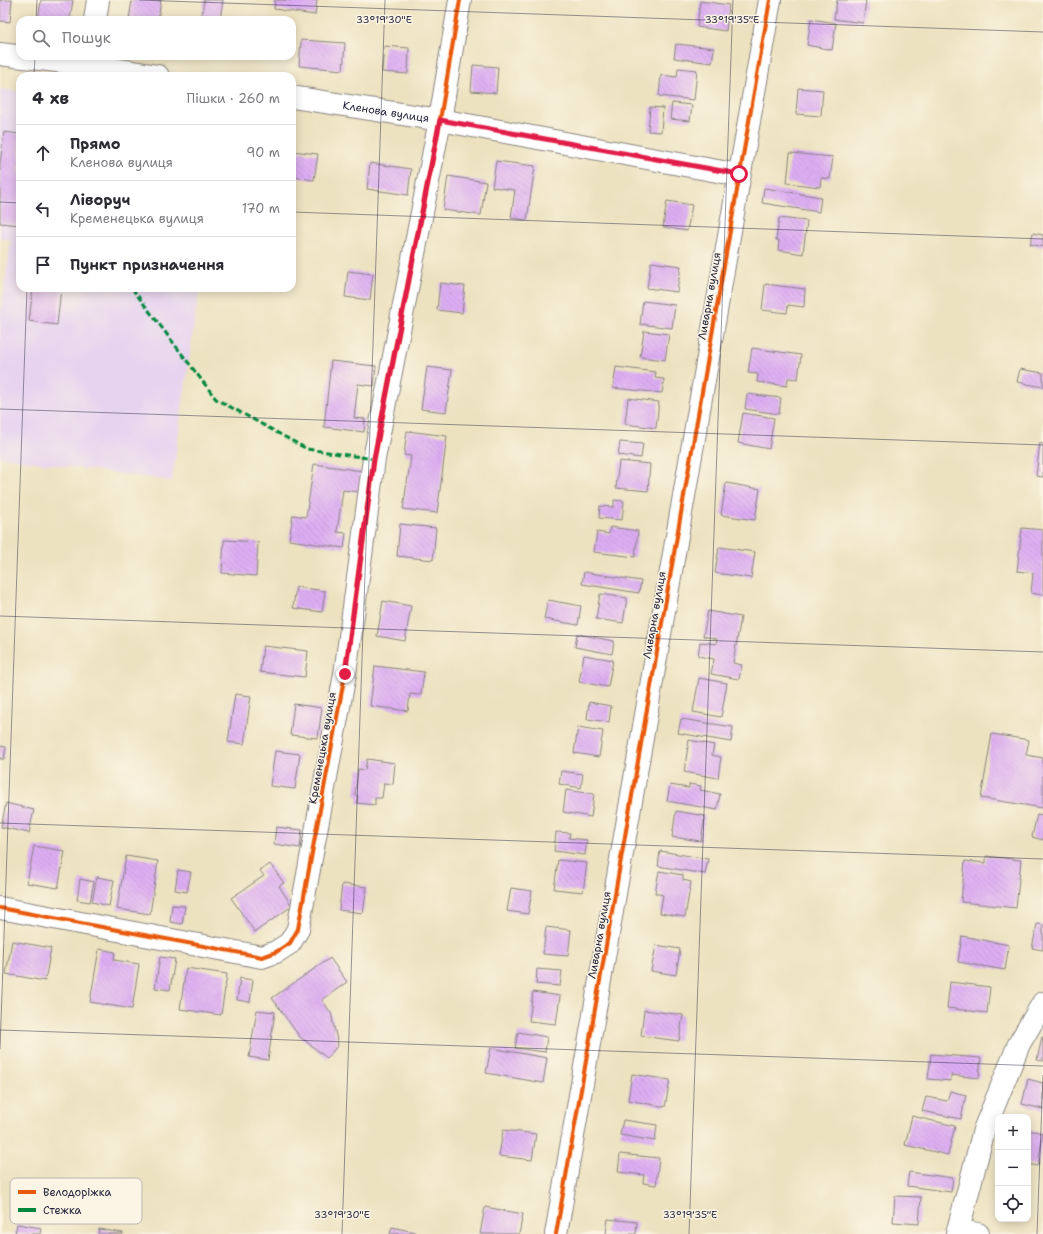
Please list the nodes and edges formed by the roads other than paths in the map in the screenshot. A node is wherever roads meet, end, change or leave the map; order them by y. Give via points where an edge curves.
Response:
1 (98, 0) edge
2 (460, 0) edge
3 (770, 0) edge
4 (96, 16) edge
5 (0, 54) edge
6 (16, 55) edge
7 (90, 60) edge
8 (141, 72) edge
9 (296, 98) edge
10 (440, 120) junction
11 (739, 174) junction
12 (0, 908) edge
13 (1043, 1003) edge
14 (964, 1233) edge
15 (556, 1234) edge

1 - 4 street
2 - 10 street, Кременецька вулиця
3 - 11 street, Ливарна вулиця
5 - 6 street
7 - 8 street
9 - 10 street, Кленова вулиця
10 - 11 street, Кленова вулиця
10 - 12 street, Кременецька вулиця via 374,459 345,674 298,929 290,943 262,957
11 - 15 street, Ливарна вулиця
13 - 14 street via 1019,1044 984,1130

